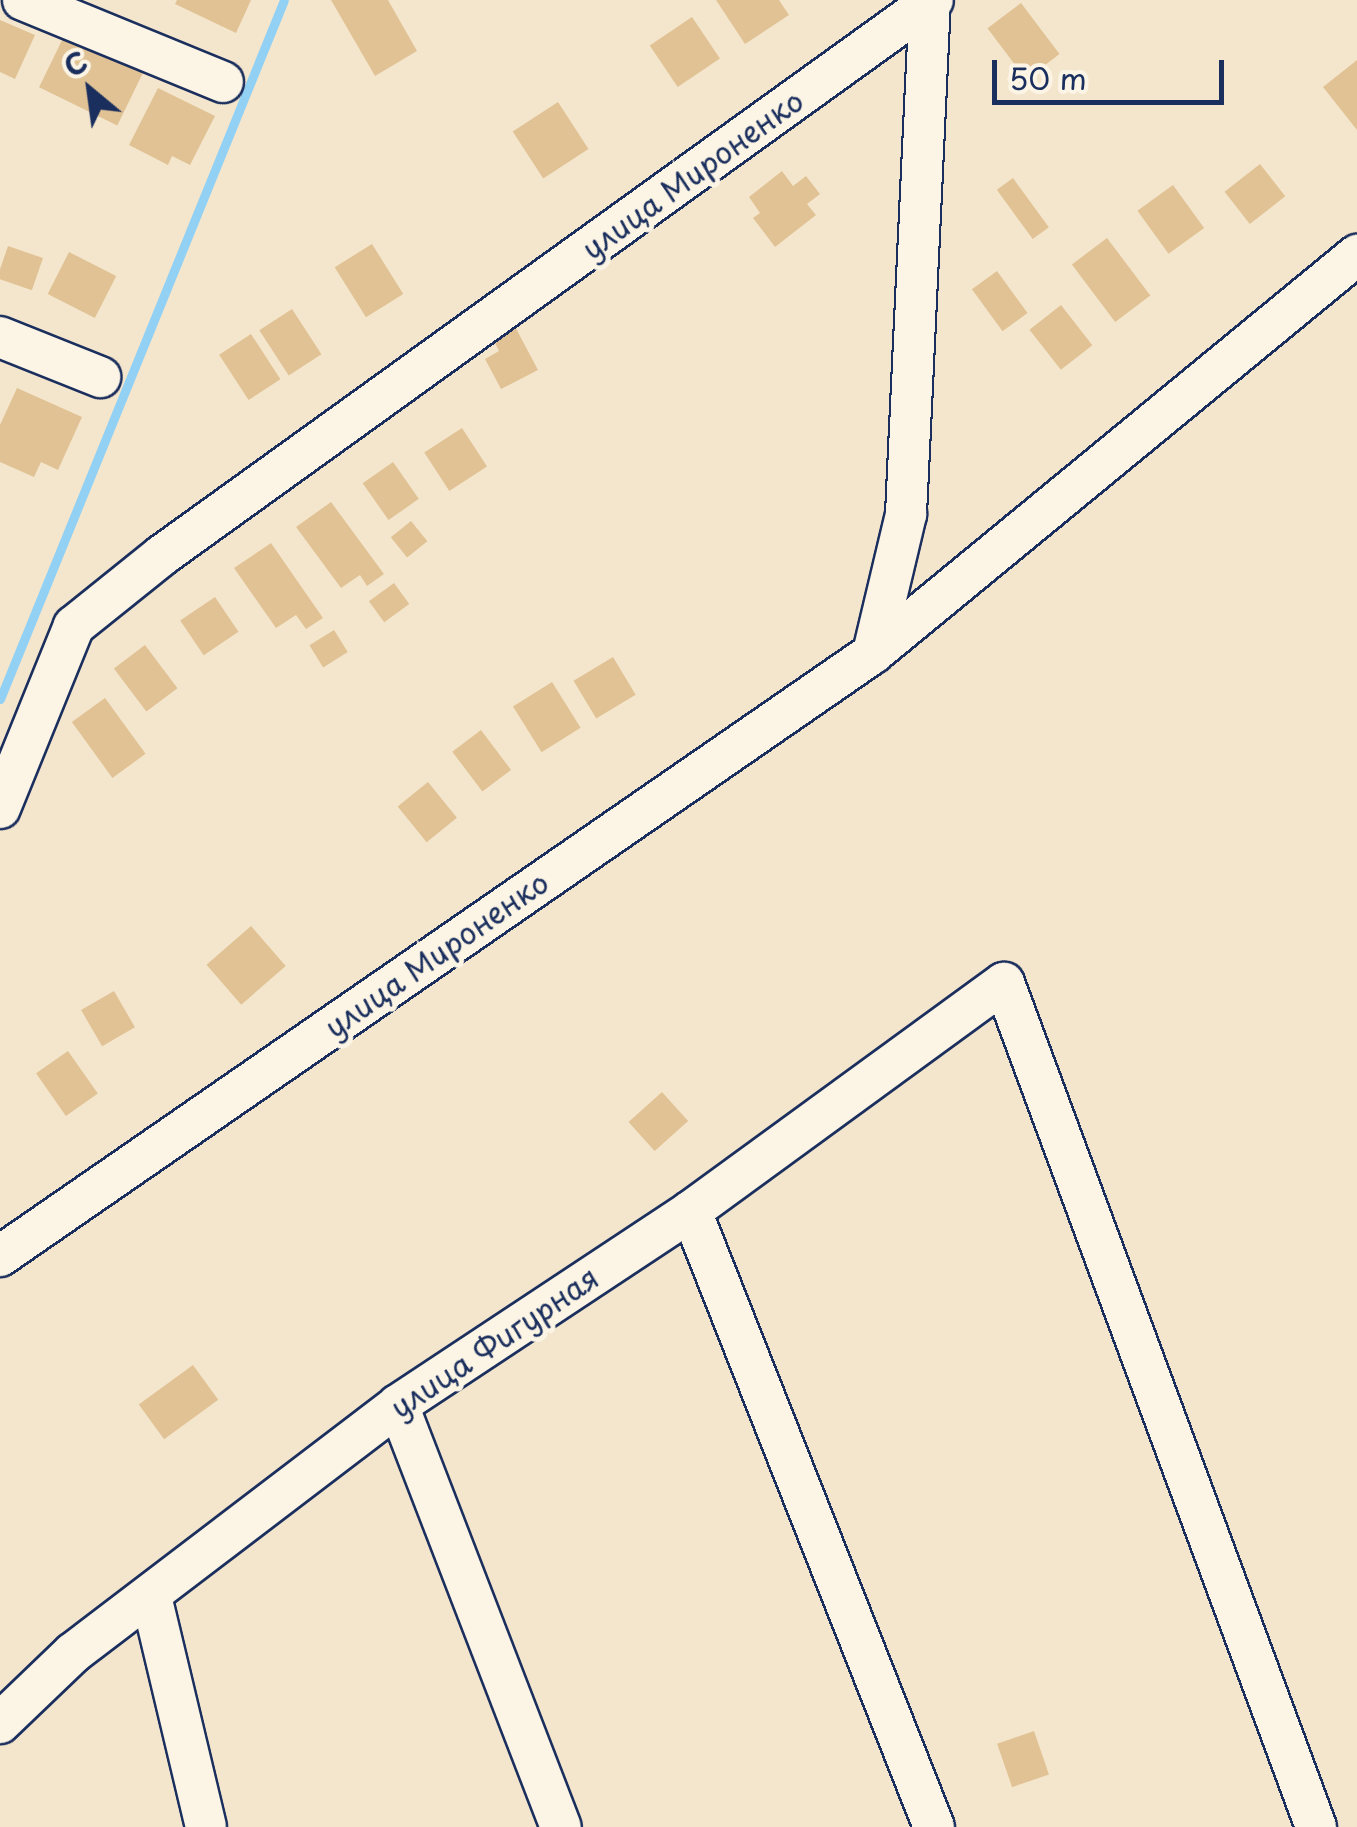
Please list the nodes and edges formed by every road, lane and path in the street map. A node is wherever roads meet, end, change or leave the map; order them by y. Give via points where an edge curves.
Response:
1 (23, 0) edge
2 (931, 1) edge
3 (223, 82) dead end
4 (1357, 256) edge
5 (0, 338) edge
6 (100, 377) dead end
7 (873, 652) junction
8 (0, 808) edge
9 (691, 1212) junction
10 (0, 1256) edge
11 (398, 1404) junction
12 (151, 1596) junction
13 (0, 1723) edge
14 (206, 1827) edge
15 (561, 1827) edge
16 (934, 1827) edge
17 (1316, 1827) edge

1 - 3 street
2 - 7 street, улица Мироненко via 906,514
2 - 8 street, улица Мироненко via 161,556 74,626
4 - 7 street, улица Мироненко
5 - 6 street
7 - 10 street, улица Мироненко
9 - 11 street, улица Фигурная
9 - 16 street
9 - 17 street, улица Фигурная via 1004,984
11 - 12 street, улица Фигурная
11 - 15 street
12 - 13 street, улица Фигурная via 73,1653
12 - 14 street

